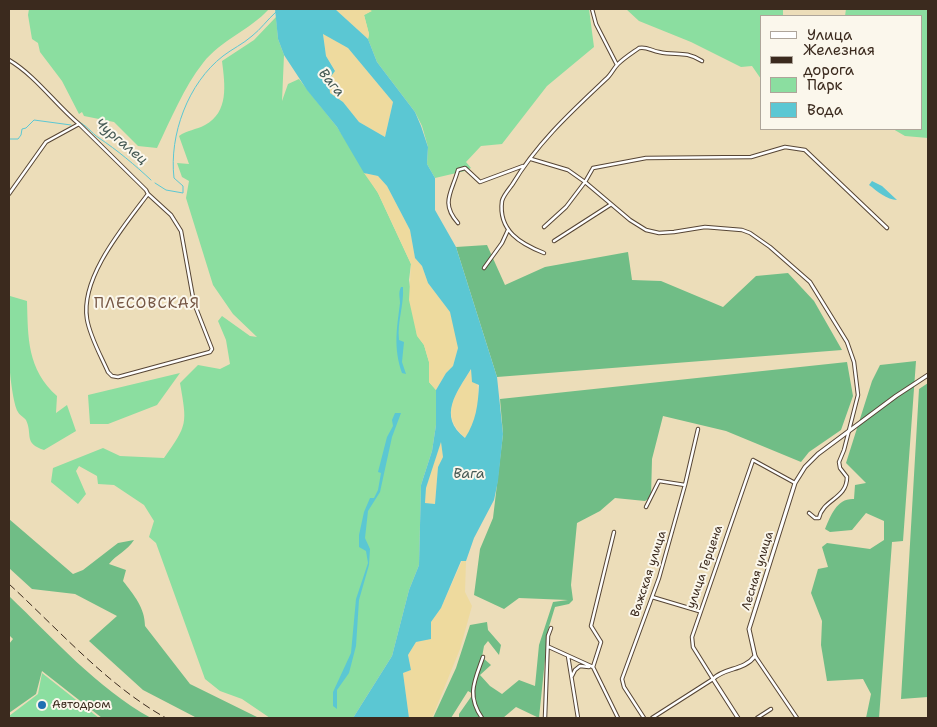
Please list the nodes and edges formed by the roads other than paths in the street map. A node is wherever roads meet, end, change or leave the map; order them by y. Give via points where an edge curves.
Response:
1 (592, 9) edge
2 (9, 60) edge
3 (702, 61) dead end
4 (617, 65) junction
5 (79, 124) junction
6 (531, 159) junction
7 (524, 165) junction
8 (585, 182) junction
9 (9, 194) edge
10 (148, 194) junction
11 (610, 204) junction
12 (458, 223) dead end
13 (544, 227) dead end
14 (887, 228) dead end
15 (508, 230) junction
16 (554, 241) dead end
17 (544, 253) dead end
18 (484, 268) dead end
19 (928, 375) edge
20 (698, 429) dead end
21 (848, 431) junction
22 (795, 483) junction
23 (686, 485) junction
24 (646, 507) dead end
25 (809, 513) dead end
26 (614, 532) dead end
27 (652, 597) junction
28 (699, 611) junction
29 (551, 628) dead end
30 (548, 647) junction
31 (483, 656) dead end
32 (568, 656) junction
33 (755, 656) junction
34 (593, 666) junction
35 (572, 676) junction
36 (713, 679) junction
37 (771, 709) dead end
38 (482, 718) edge
39 (545, 718) edge
40 (578, 718) edge
41 (618, 718) edge
42 (644, 718) edge
43 (652, 718) edge
44 (738, 718) edge
45 (757, 718) edge
46 (797, 718) edge

1 - 4 street
2 - 5 street via 33,78
3 - 4 street via 691,54 658,52 643,47
4 - 6 street via 609,77 561,120
5 - 9 street via 46,142
5 - 10 street
6 - 7 street
6 - 8 street via 568,170
7 - 12 street via 480,182 465,168 458,170 448,200 450,215
7 - 15 street via 502,201
8 - 11 street
8 - 13 street via 572,200
8 - 14 street via 593,168 646,158 751,157 785,148 805,150
10 - 10 street via 171,215 181,231 194,304 212,349 167,364 112,376 87,320 86,305 92,284 117,234
11 - 16 street
11 - 21 street via 646,230 659,233 705,227 742,230 800,272 821,296 852,353 858,395
15 - 17 street via 521,244
15 - 18 street
19 - 21 street, Лесная улица
20 - 23 street, Важская улица
21 - 22 street, Лесная улица via 811,460
21 - 25 street via 839,462 847,477 845,489 826,504 819,518
22 - 28 street, улица Герцена via 753,460
22 - 33 street, Лесная улица via 749,630
23 - 24 street via 659,481
23 - 27 street, Важская улица
26 - 34 street via 592,614 591,626 601,642
27 - 28 street
27 - 42 street, Важская улица via 622,679
28 - 36 street, улица Герцена via 692,637 693,647
29 - 30 street
30 - 32 street
30 - 39 street
31 - 38 street via 472,688 476,710
32 - 34 street
32 - 35 street
33 - 36 street via 750,663 719,673
33 - 46 street, Лесная улица
34 - 35 street via 580,666
34 - 41 street
35 - 40 street
36 - 43 street
36 - 44 street, улица Герцена
37 - 45 street

